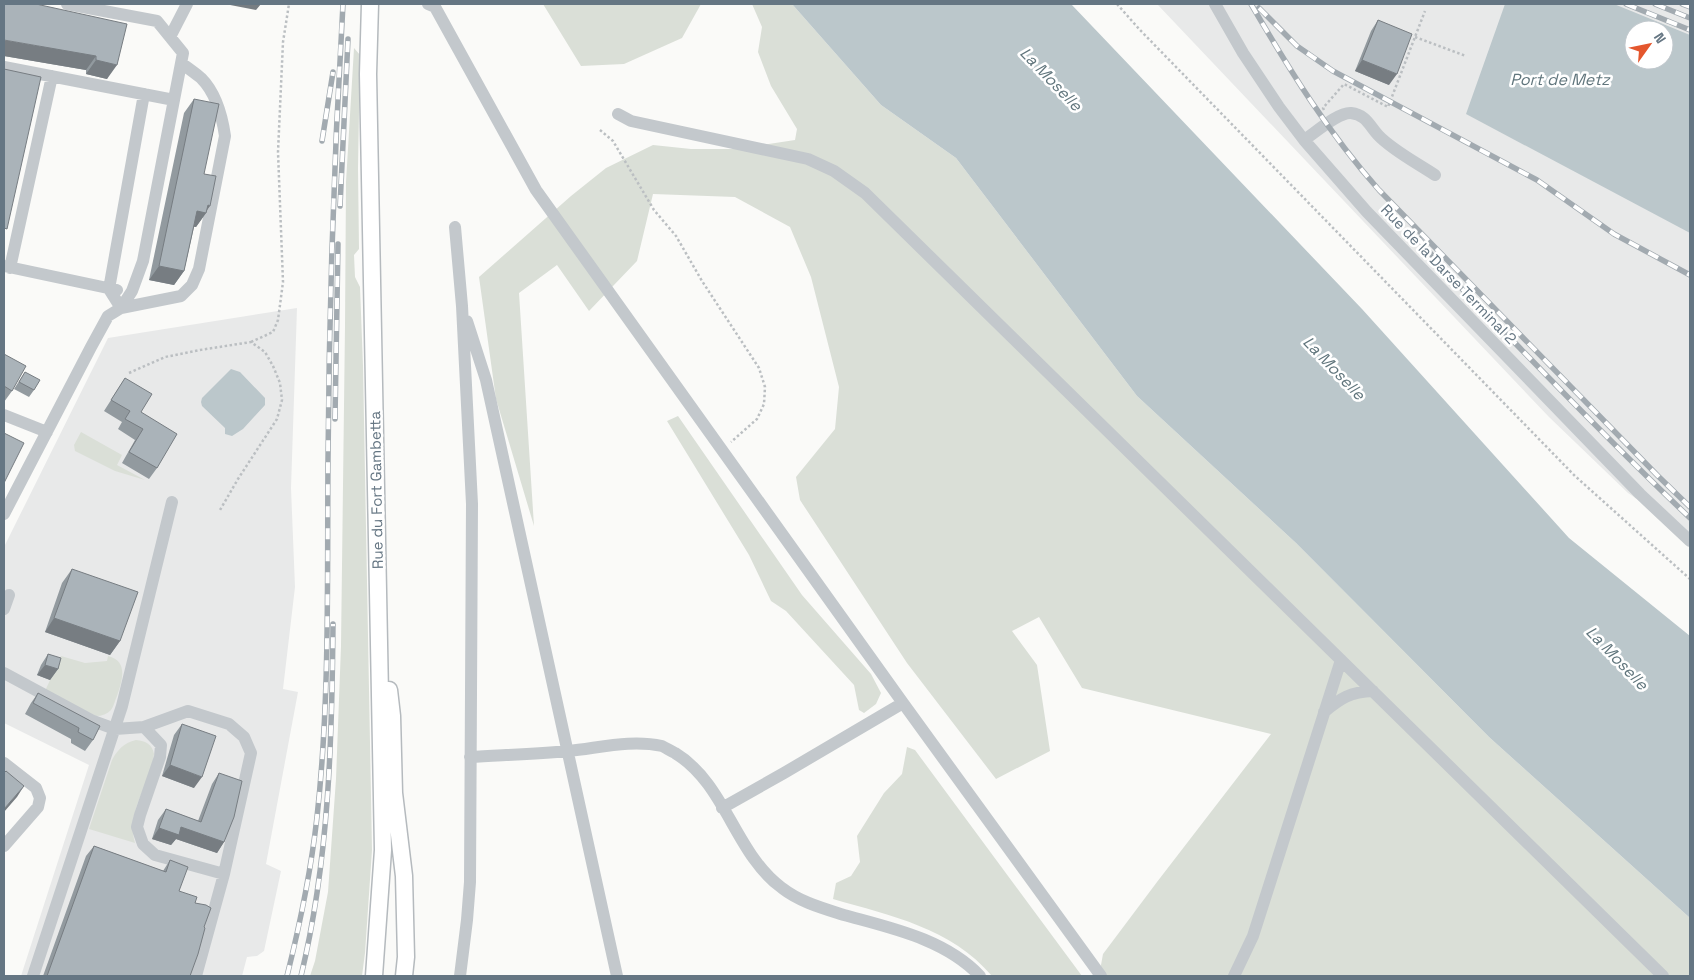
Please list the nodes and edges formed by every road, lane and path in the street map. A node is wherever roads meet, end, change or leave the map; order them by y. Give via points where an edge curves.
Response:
1 (67, 4) edge
2 (187, 4) edge
3 (289, 4) edge
4 (370, 4) edge
5 (428, 4) edge
6 (1117, 4) edge
7 (1215, 4) edge
8 (1425, 11) dead end
9 (170, 37) junction
10 (1415, 37) junction
11 (1466, 56) dead end
12 (182, 63) junction
13 (4, 67) edge
14 (52, 76) junction
15 (144, 94) junction
16 (174, 100) junction
17 (618, 114) dead end
18 (1327, 124) junction
19 (600, 130) dead end
20 (1304, 140) junction
21 (1435, 175) dead end
22 (455, 226) dead end
23 (7, 267) edge
24 (109, 289) junction
25 (132, 291) junction
26 (462, 306) junction
27 (121, 308) junction
28 (251, 342) junction
29 (129, 373) dead end
30 (4, 415) edge
31 (47, 432) junction
32 (721, 449) junction
33 (172, 502) dead end
34 (220, 510) dead end
35 (4, 514) edge
36 (1690, 541) edge
37 (1690, 579) edge
38 (9, 595) dead end
39 (4, 609) edge
40 (379, 634) junction
41 (1341, 660) junction
42 (4, 673) edge
43 (1372, 691) junction
44 (902, 703) junction
45 (1324, 712) junction
46 (144, 727) junction
47 (115, 729) junction
48 (568, 751) junction
49 (470, 757) junction
50 (4, 764) edge
51 (722, 808) junction
52 (4, 846) edge
53 (224, 874) junction
54 (33, 976) edge
55 (196, 976) edge
56 (374, 976) edge
57 (404, 976) edge
58 (460, 976) edge
59 (617, 976) edge
60 (980, 976) edge
61 (1101, 976) edge
62 (1234, 976) edge
63 (1663, 976) edge

1 - 9 street via 158,21
2 - 9 street
3 - 28 path via 283,42 278,152 283,282 278,320 273,332
4 - 40 main road, Rue du Fort Gambetta via 368,83
5 - 32 street via 435,8 536,190
6 - 37 path via 1575,476
7 - 20 street, Rue de la Darse Terminal 2 via 1243,53
8 - 10 path
9 - 12 street via 183,53
10 - 11 path
10 - 18 path via 1388,107 1344,84 1323,108
12 - 16 street
12 - 27 street via 201,79 214,96 225,136 199,269 192,285 181,296
13 - 14 street
14 - 15 street
14 - 23 street
15 - 16 street
15 - 24 street
16 - 25 street via 143,262
17 - 41 street via 631,121 808,159 834,171 865,193
18 - 20 street
18 - 21 street via 1346,114 1358,115 1368,120 1392,146
19 - 32 path via 613,141 654,210 676,236 759,368 765,387 764,404 757,419
20 - 36 street, Rue de la Darse Terminal 2 via 1508,359
22 - 26 street
23 - 24 street
24 - 25 street
24 - 27 street
25 - 27 street
26 - 48 street via 486,380
26 - 49 street via 472,504
27 - 31 street via 108,316 100,328
28 - 29 path via 166,357
28 - 34 path via 265,352 280,383 282,400 277,419
30 - 31 street
31 - 35 street
32 - 44 street
33 - 47 street
38 - 39 street
40 - 56 main road, Rue du Fort Gambetta via 383,850
40 - 57 main road via 392,716 394,793 404,876
41 - 43 street
41 - 45 street
42 - 47 street via 93,721
43 - 45 street via 1357,691
43 - 63 street
44 - 51 street
44 - 61 street
45 - 62 street via 1253,936
46 - 47 street
46 - 53 street via 161,744 160,757 137,827 143,844 155,855
46 - 53 street via 188,711 229,724 244,737 251,753
47 - 54 street
48 - 49 street
48 - 51 street via 632,743 663,747 684,759 704,778
48 - 59 street
49 - 58 street via 470,882
50 - 52 street via 36,788 40,798 38,807
51 - 60 street via 762,868 781,888 802,901 909,933 945,949
53 - 55 street

